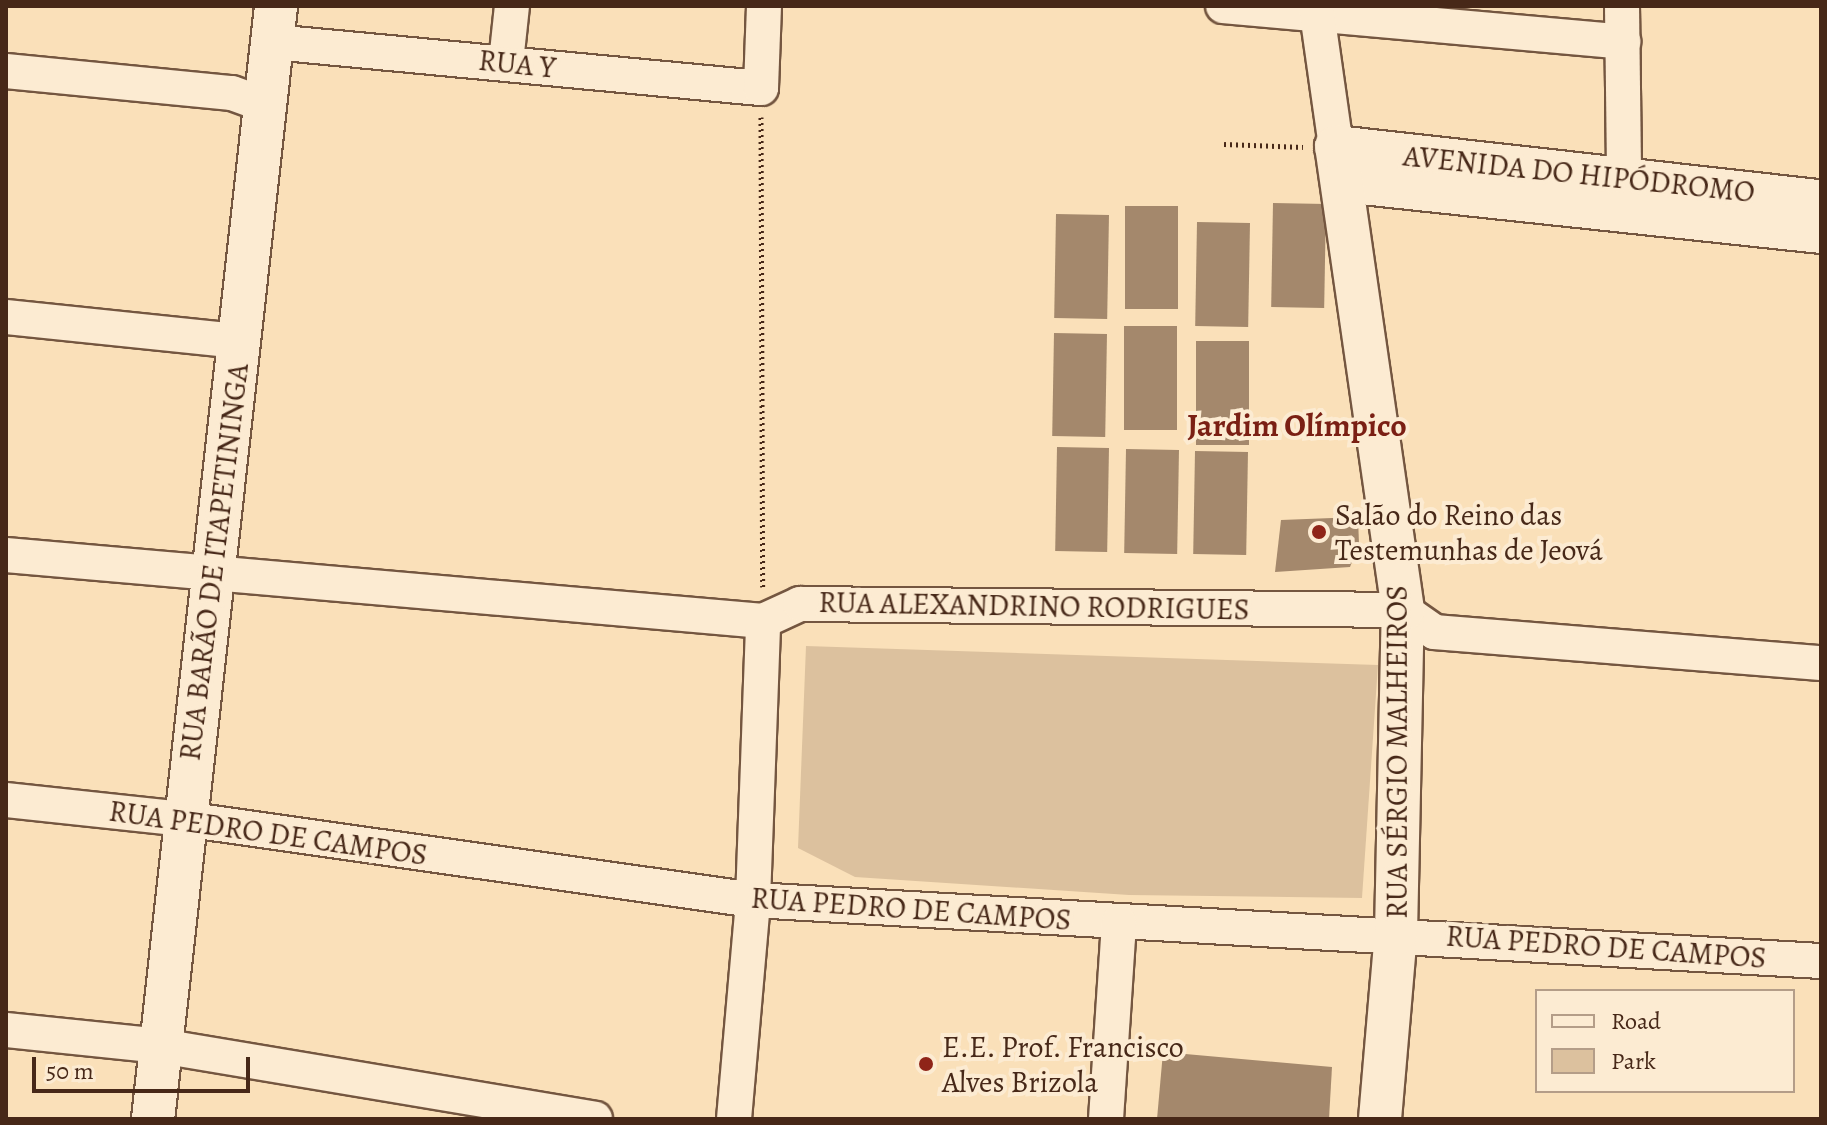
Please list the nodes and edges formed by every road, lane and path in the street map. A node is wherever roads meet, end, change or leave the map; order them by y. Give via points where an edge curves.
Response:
1 (512, 6) edge
2 (764, 6) edge
3 (1223, 6) edge
4 (1622, 6) edge
5 (1316, 10) edge
6 (274, 24) edge
7 (1623, 42) junction
8 (506, 62) junction
9 (6, 71) edge
10 (761, 88) junction
11 (265, 105) junction
12 (1224, 144) dead end
13 (1326, 158) junction
14 (1624, 180) junction
15 (1821, 201) edge
16 (1821, 232) edge
17 (6, 317) edge
18 (239, 341) junction
19 (6, 555) edge
20 (212, 575) junction
21 (1403, 610) junction
22 (763, 621) junction
23 (1821, 663) edge
24 (6, 800) edge
25 (184, 819) junction
26 (753, 900) junction
27 (1119, 922) junction
28 (1396, 934) junction
29 (1821, 961) edge
30 (6, 1030) edge
31 (161, 1046) junction
32 (153, 1119) edge
33 (595, 1119) edge
34 (734, 1119) edge
35 (1106, 1119) edge
36 (1380, 1119) edge

1 - 8 street
2 - 10 street
3 - 5 street
4 - 7 street
5 - 7 street
5 - 13 street, RUA SÉRGIO MALHEIROS
6 - 8 street, RUA Y
6 - 11 street, RUA BARÃO DE ITAPETININGA
7 - 14 street
8 - 10 street, RUA Y
9 - 11 street via 232,93
10 - 22 path
11 - 18 street, RUA BARÃO DE ITAPETININGA
12 - 13 path
13 - 14 street, AVENIDA DO HIPÓDROMO
13 - 16 street, AVENIDA DO HIPÓDROMO
13 - 21 street, RUA SÉRGIO MALHEIROS
14 - 15 street, AVENIDA DO HIPÓDROMO
17 - 18 street
18 - 20 street, RUA BARÃO DE ITAPETININGA
19 - 20 street, RUA ALEXANDRINO RODRIGUES
20 - 22 street, RUA ALEXANDRINO RODRIGUES
20 - 25 street, RUA BARÃO DE ITAPETININGA
21 - 22 street, RUA ALEXANDRINO RODRIGUES via 800,604
21 - 23 street via 1434,632
21 - 28 street, RUA SÉRGIO MALHEIROS
22 - 26 street
24 - 25 street, RUA PEDRO DE CAMPOS
25 - 26 street, RUA PEDRO DE CAMPOS
25 - 31 street, RUA BARÃO DE ITAPETININGA
26 - 27 street, RUA PEDRO DE CAMPOS
26 - 34 street
27 - 28 street, RUA PEDRO DE CAMPOS
27 - 35 street
28 - 29 street, RUA PEDRO DE CAMPOS
28 - 36 street, RUA SÉRGIO MALHEIROS
30 - 31 street
31 - 32 street, RUA BARÃO DE ITAPETININGA
31 - 33 street

